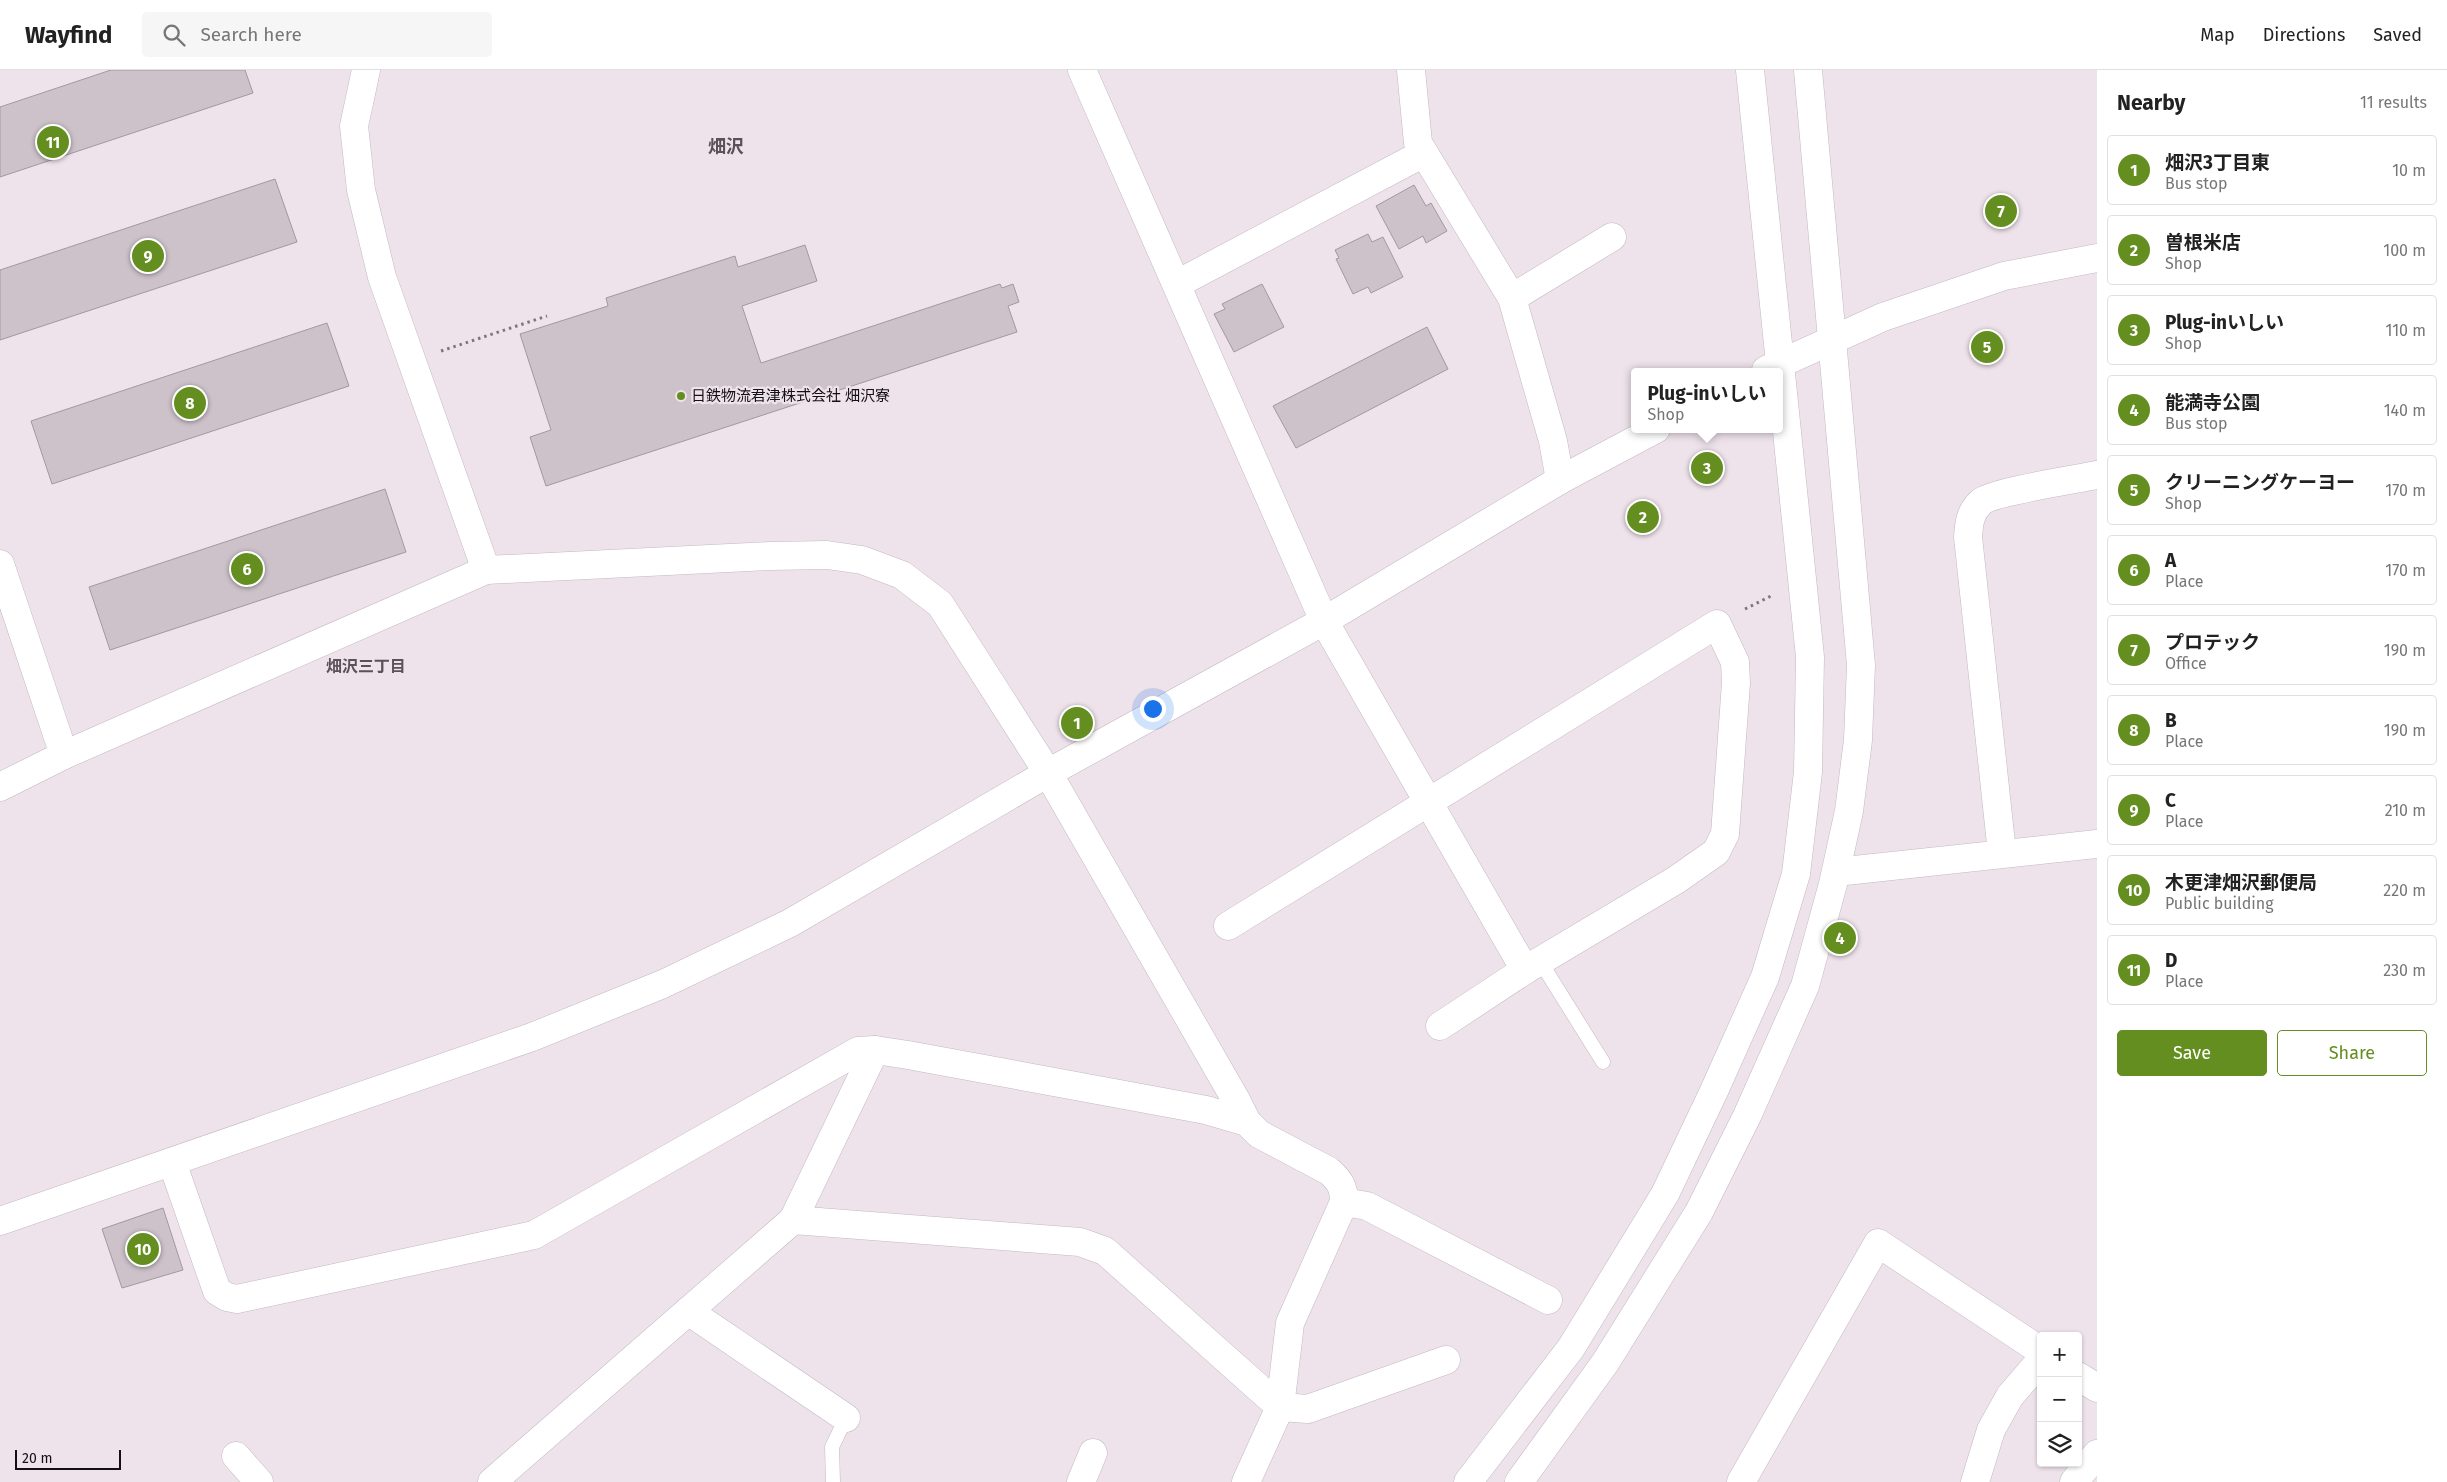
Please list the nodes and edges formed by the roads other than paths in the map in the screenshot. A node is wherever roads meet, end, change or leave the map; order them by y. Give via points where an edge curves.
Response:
1 (366, 70) edge
2 (1082, 70) edge
3 (1411, 70) edge
4 (1750, 70) edge
5 (1808, 70) edge
6 (1424, 153) junction
7 (1612, 237) dead end
8 (2097, 258) edge
9 (1177, 284) junction
10 (1512, 298) junction
11 (1831, 340) junction
12 (1771, 367) edge
13 (1648, 433) edge
14 (1780, 433) edge
15 (2097, 475) edge
16 (1560, 480) junction
17 (0, 564) edge
18 (486, 570) junction
19 (1324, 621) junction
20 (64, 755) junction
21 (1048, 773) junction
22 (0, 787) edge
23 (1429, 802) junction
24 (2097, 844) edge
25 (2002, 853) junction
26 (1836, 872) junction
27 (1228, 926) dead end
28 (1532, 965) junction
29 (1440, 1026) dead end
30 (875, 1050) junction
31 (1603, 1062) dead end
32 (1248, 1122) junction
33 (172, 1162) junction
34 (1344, 1202) junction
35 (794, 1220) junction
36 (0, 1221) edge
37 (1548, 1300) dead end
38 (688, 1311) junction
39 (2037, 1348) edge
40 (1446, 1360) dead end
41 (2037, 1365) edge
42 (2080, 1377) edge
43 (2097, 1388) edge
44 (1280, 1408) junction
45 (846, 1418) joint
46 (1093, 1453) dead end
47 (2097, 1454) edge
48 (236, 1456) dead end
49 (498, 1480) edge
50 (2075, 1481) edge
51 (259, 1482) edge
52 (833, 1482) edge
53 (1081, 1482) edge
54 (1246, 1482) edge
55 (1468, 1482) edge
56 (1519, 1482) edge
57 (1741, 1482) edge
58 (1975, 1482) edge

1 - 18 street via 354,126 361,190 382,277
2 - 9 street
3 - 6 street via 1418,143
4 - 12 street
5 - 11 street
6 - 9 street
6 - 10 street
7 - 10 street
8 - 11 street via 2004,276 1883,317
9 - 19 street
10 - 16 street via 1553,441
11 - 12 street
11 - 26 street via 1861,665 1858,740 1849,811
13 - 16 street
14 - 55 street via 1810,657 1808,772 1796,874 1765,977 1665,1194 1571,1348
15 - 25 street via 1982,501 1971,514 1968,537
16 - 19 street
17 - 20 street
18 - 20 street
18 - 21 street via 770,556 827,555 862,560 902,575 940,604
19 - 21 street
19 - 23 street
20 - 22 street
21 - 32 street
21 - 33 street via 790,923 663,984 532,1037
23 - 27 street
23 - 28 street
23 - 28 street via 1717,624 1735,662 1736,683 1725,834 1716,852 1676,880
24 - 25 street
25 - 26 street
26 - 56 street via 1805,986 1747,1116 1699,1212 1605,1363
28 - 29 street
28 - 31 lane
30 - 32 street via 1206,1110
30 - 33 street via 858,1051 534,1235 237,1299 217,1291
30 - 35 street
32 - 34 street via 1259,1134 1329,1171 1344,1189
33 - 36 street
34 - 37 street via 1367,1206
34 - 44 street via 1290,1323
35 - 38 street
35 - 44 street via 1080,1242 1105,1250
38 - 45 street
38 - 49 street
39 - 57 street via 1878,1243
40 - 44 street via 1308,1409
41 - 58 street via 2010,1396 1991,1430
42 - 43 street
44 - 54 street
45 - 52 lane via 832,1447
46 - 53 street
47 - 50 street
48 - 51 street

